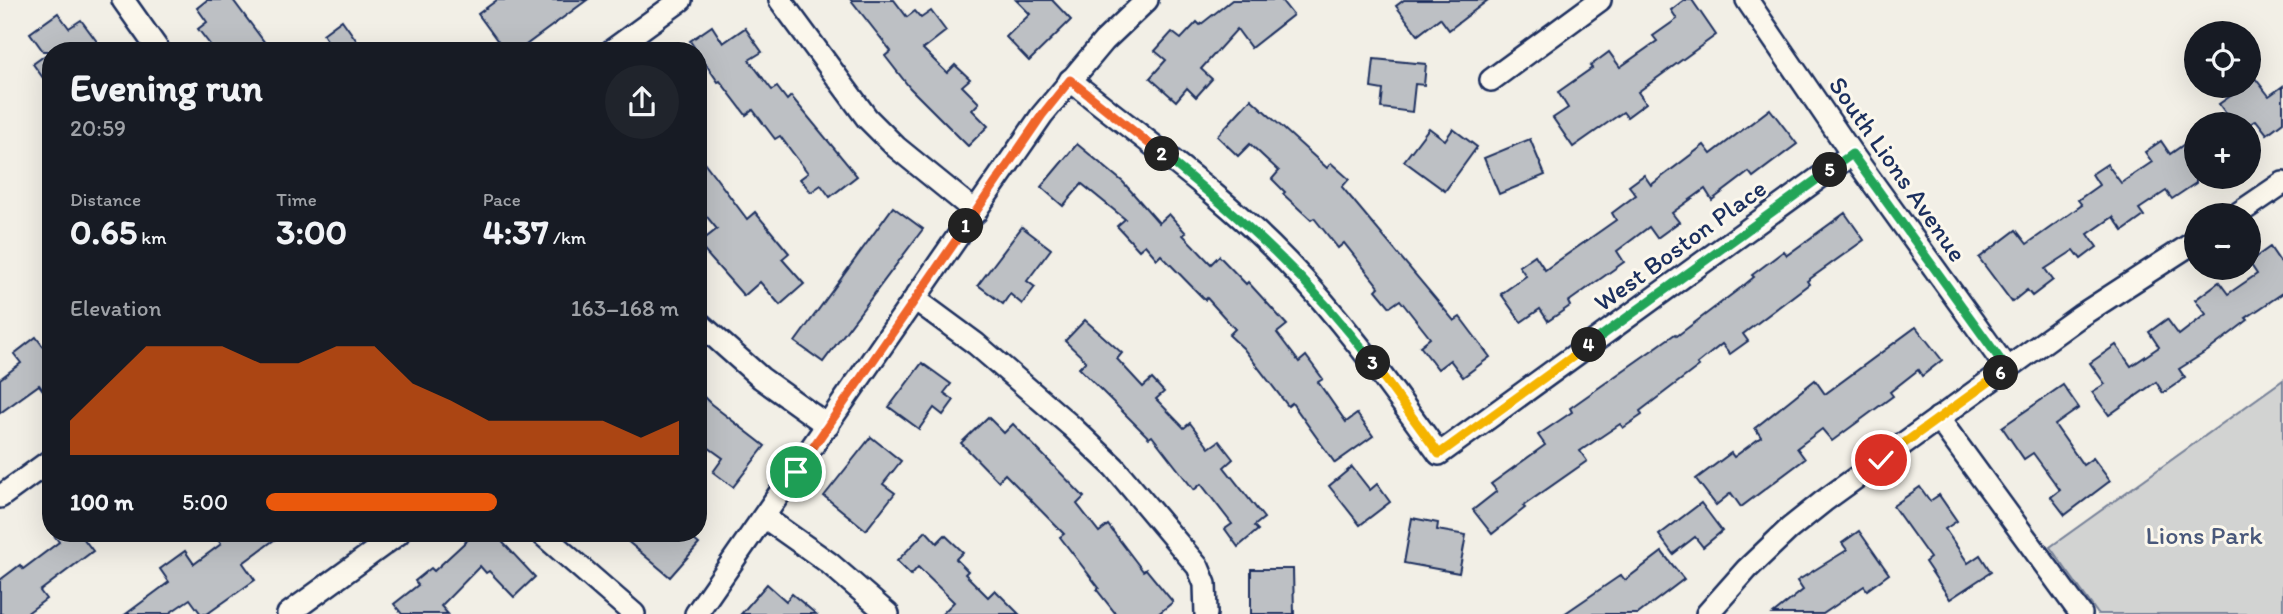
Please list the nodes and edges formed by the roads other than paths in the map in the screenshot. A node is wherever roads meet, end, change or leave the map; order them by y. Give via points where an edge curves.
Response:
1 (123, 0) edge
2 (681, 0) edge
3 (780, 0) edge
4 (1147, 0) edge
5 (1600, 0) edge
6 (1747, 0) edge
7 (1121, 8) edge
8 (153, 42) edge
9 (623, 42) edge
10 (1070, 80) junction
11 (1491, 80) dead end
12 (1852, 154) junction
13 (2283, 183) edge
14 (2254, 203) edge
15 (976, 212) junction
16 (2184, 249) edge
17 (915, 299) junction
18 (707, 330) edge
19 (2007, 369) junction
20 (1938, 418) junction
21 (828, 426) junction
22 (42, 467) edge
23 (0, 497) edge
24 (764, 517) junction
25 (387, 542) edge
26 (551, 542) edge
27 (1206, 606) edge
28 (288, 614) edge
29 (634, 614) edge
30 (696, 614) edge
31 (888, 614) edge
32 (1707, 614) edge
33 (2081, 614) edge

1 - 8 street
2 - 9 street
3 - 15 street via 867,118
4 - 7 street
5 - 11 street
6 - 12 street, South Lions Avenue
7 - 10 street
10 - 12 street, West Boston Place via 1241,217 1285,260 1368,356 1439,454
10 - 15 street
12 - 19 street, South Lions Avenue
13 - 14 street
15 - 17 street
16 - 19 street
17 - 21 street
17 - 27 street via 1026,385 1114,467 1198,567
18 - 21 street via 761,378
19 - 20 street
20 - 32 street via 1789,528
20 - 33 street
21 - 24 street
22 - 23 street
24 - 30 street
24 - 31 street via 829,563
25 - 28 street
26 - 29 street

